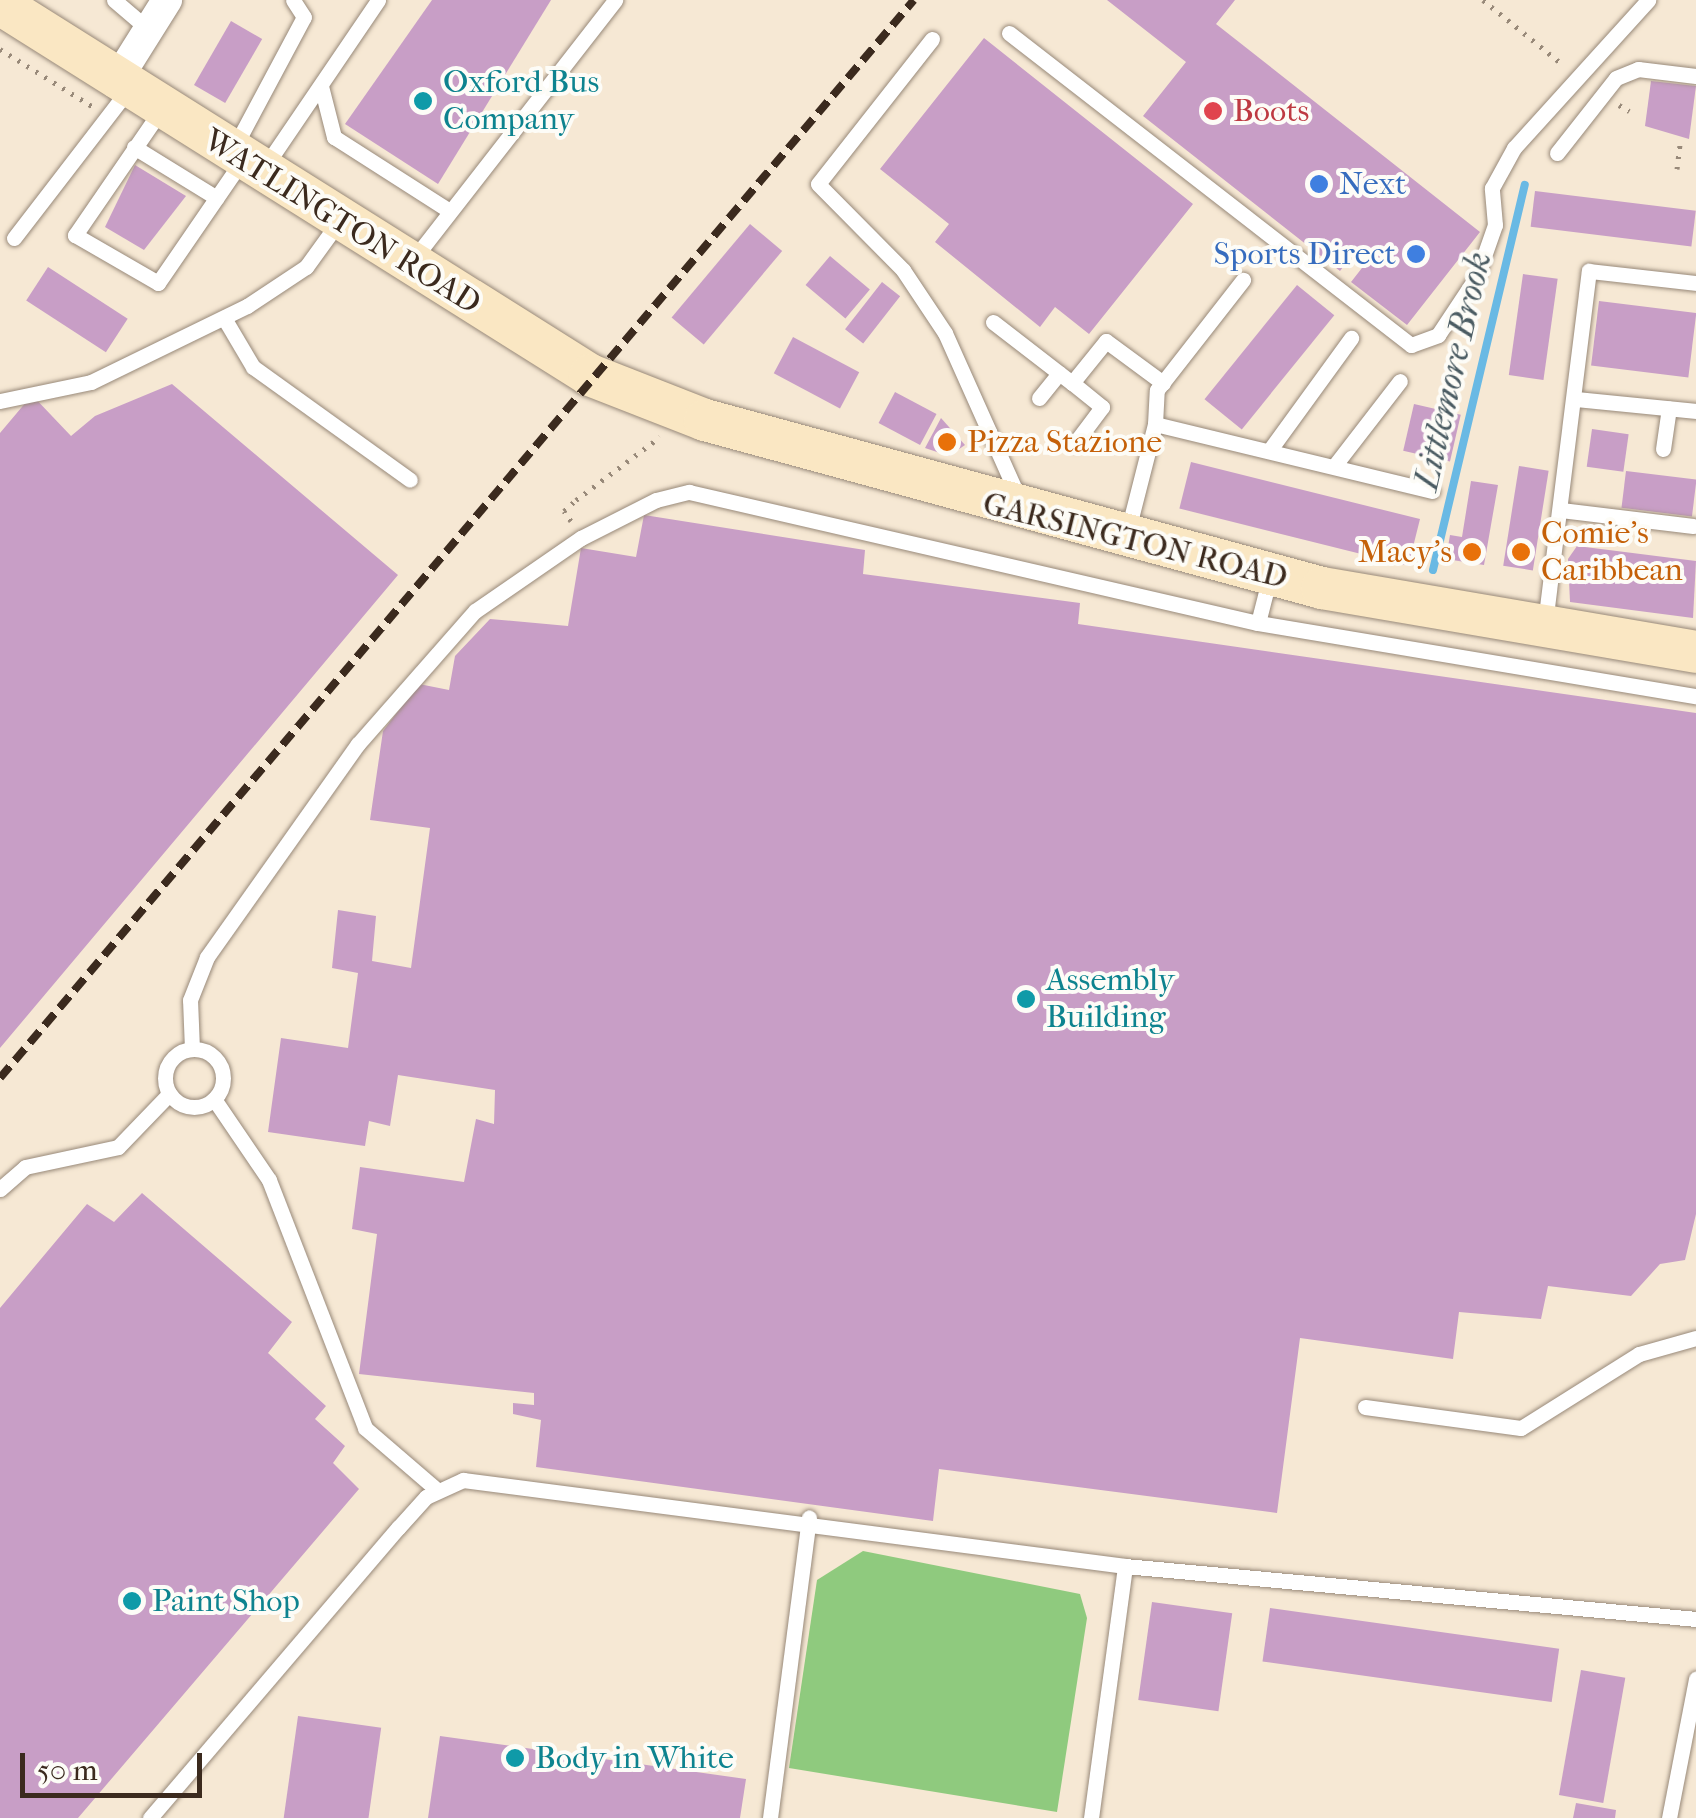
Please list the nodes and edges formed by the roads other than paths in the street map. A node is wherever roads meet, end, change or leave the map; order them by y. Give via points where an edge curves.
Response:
1 (114, 0) edge
2 (167, 0) edge
3 (294, 0) edge
4 (378, 0) edge
5 (615, 0) edge
6 (1648, 0) edge
7 (0, 4) edge
8 (0, 20) edge
9 (148, 29) junction
10 (1010, 33) dead end
11 (932, 39) dead end
12 (1696, 76) edge
13 (321, 86) junction
14 (124, 88) junction
15 (134, 148) junction
16 (1557, 153) dead end
17 (245, 162) junction
18 (216, 198) junction
19 (448, 210) junction
20 (340, 220) junction
21 (14, 238) dead end
22 (410, 264) junction
23 (1242, 280) dead end
24 (1696, 283) edge
25 (224, 318) junction
26 (993, 322) dead end
27 (1351, 338) dead end
28 (590, 375) joint
29 (1066, 378) junction
30 (1400, 381) dead end
31 (1164, 383) junction
32 (1039, 398) dead end
33 (1576, 399) junction
34 (0, 401) edge
35 (1669, 408) junction
36 (1696, 411) edge
37 (1156, 424) junction
38 (1075, 443) dead end
39 (1664, 449) dead end
40 (1269, 451) junction
41 (1335, 465) junction
42 (410, 480) dead end
43 (1432, 491) dead end
44 (1561, 510) junction
45 (1029, 513) junction
46 (1693, 526) dead end
47 (1126, 538) junction
48 (1263, 603) junction
49 (1544, 632) junction
50 (1695, 651) edge
51 (1696, 696) edge
52 (192, 1050) junction
53 (169, 1094) junction
54 (214, 1099) junction
55 (0, 1189) edge
56 (1696, 1338) edge
57 (1365, 1406) dead end
58 (437, 1490) junction
59 (810, 1518) junction
60 (1126, 1566) junction
61 (1695, 1620) edge
62 (1696, 1638) edge
63 (1696, 1679) edge
64 (150, 1818) edge
65 (770, 1818) edge
66 (1091, 1818) edge
67 (1669, 1818) edge

1 - 9 lane
2 - 9 street
3 - 17 lane via 304,17
4 - 13 lane
5 - 19 lane
6 - 10 lane via 1514,148 1492,188 1495,224 1477,276 1438,335 1411,346
7 - 14 main road, WATLINGTON ROAD
8 - 14 main road, WATLINGTON ROAD
9 - 14 street
11 - 45 lane via 818,184 903,270 946,333 974,379 1001,474
12 - 16 lane via 1638,69 1616,78
13 - 17 lane
13 - 19 lane via 334,136
14 - 15 lane
14 - 17 main road, WATLINGTON ROAD
14 - 21 lane
15 - 18 lane
15 - 18 lane via 75,236 158,283
17 - 18 lane
17 - 20 main road, WATLINGTON ROAD
19 - 22 lane
20 - 22 main road, WATLINGTON ROAD
20 - 25 lane via 306,267
22 - 28 main road, WATLINGTON ROAD
23 - 31 lane
24 - 33 lane via 1589,270
25 - 34 lane via 91,382
25 - 42 lane via 253,367
26 - 29 lane
27 - 40 lane
28 - 45 main road, GARSINGTON ROAD via 805,453
29 - 31 lane via 1106,341
29 - 32 lane
29 - 38 lane via 1102,406
30 - 41 lane
31 - 37 lane
33 - 35 lane
33 - 44 lane
35 - 36 lane
35 - 39 lane
37 - 40 lane
37 - 47 lane
40 - 41 lane
41 - 43 lane
44 - 46 lane
44 - 49 lane
45 - 47 main road, GARSINGTON ROAD
47 - 48 main road, GARSINGTON ROAD
48 - 49 main road, GARSINGTON ROAD
48 - 51 lane
48 - 52 lane via 689,492 656,500 581,538 475,612 370,729 208,957 190,1000
49 - 50 main road, GARSINGTON ROAD
52 - 53 lane via 168,1066
52 - 54 lane via 220,1066
53 - 54 lane via 191,1107
53 - 55 lane via 118,1146 25,1167
54 - 58 lane via 269,1180 365,1428
56 - 57 lane via 1639,1354 1521,1428
58 - 59 lane via 486,1477
58 - 64 lane
59 - 60 lane
59 - 65 lane
60 - 61 lane
60 - 66 lane
61 - 62 lane
63 - 67 lane

